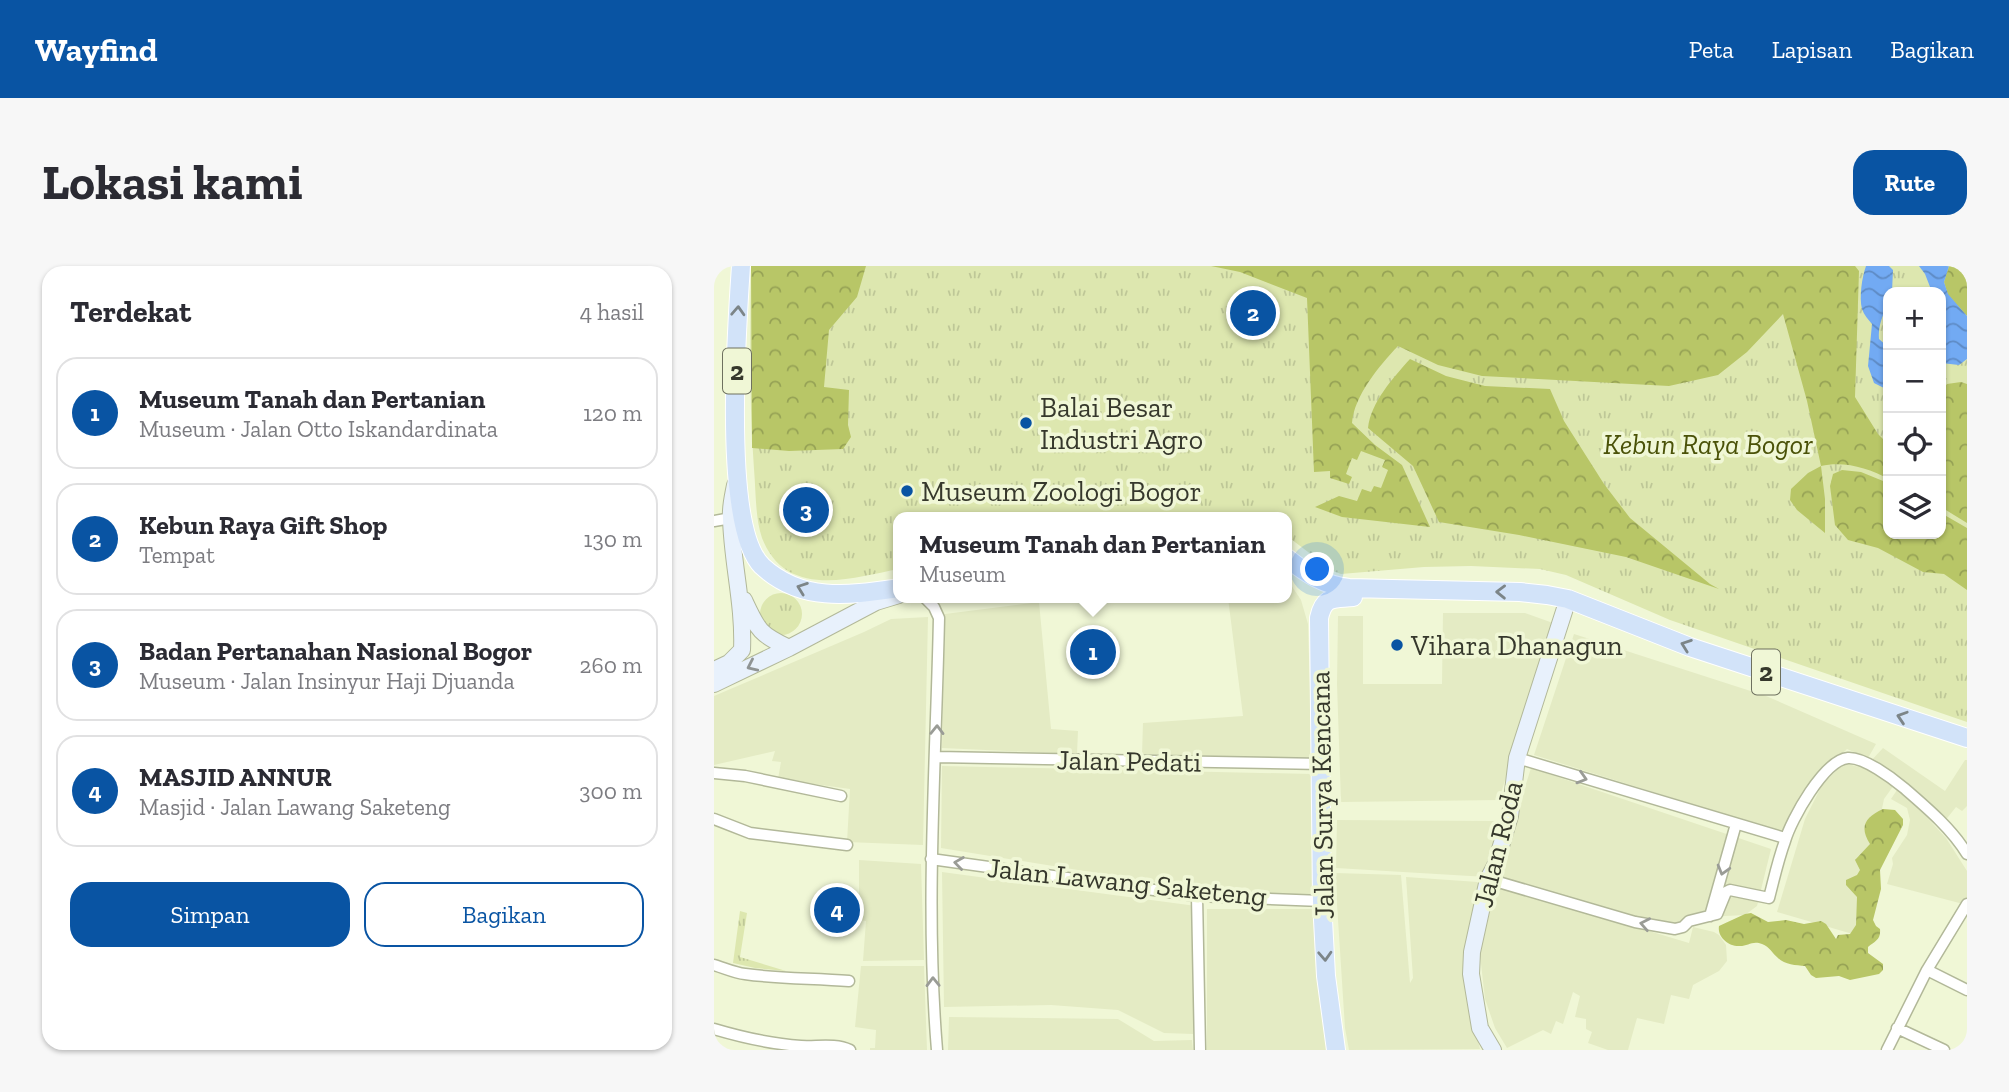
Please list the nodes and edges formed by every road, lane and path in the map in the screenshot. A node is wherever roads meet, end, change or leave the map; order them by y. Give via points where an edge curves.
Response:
1 (741, 266) edge
2 (736, 477) junction
3 (731, 518) junction
4 (714, 521) edge
5 (1292, 562) edge
6 (739, 588) junction
7 (893, 589) edge
8 (1385, 589) junction
9 (893, 597) edge
10 (1568, 599) junction
11 (930, 603) edge
12 (789, 648) junction
13 (714, 670) edge
14 (714, 684) edge
15 (1967, 738) edge
16 (936, 757) junction
17 (1517, 758) junction
18 (1322, 764) junction
19 (714, 773) edge
20 (841, 796) dead end
21 (714, 819) edge
22 (1736, 824) junction
23 (1785, 838) junction
24 (846, 845) dead end
25 (1967, 854) edge
26 (931, 859) junction
27 (1488, 879) junction
28 (1197, 896) junction
29 (1322, 901) junction
30 (1967, 904) edge
31 (1710, 916) junction
32 (714, 965) edge
33 (1927, 970) junction
34 (849, 981) dead end
35 (1967, 990) edge
36 (1897, 1028) junction
37 (714, 1029) edge
38 (850, 1050) edge
39 (937, 1050) edge
40 (1200, 1050) edge
41 (1336, 1050) edge
42 (1493, 1050) edge
43 (1887, 1050) edge
44 (1944, 1050) edge

2 -> 1 main road, 2
2 - 3 main road
7 -> 2 main road, 2 via 833,595 806,591 781,579 760,564 748,542
3 - 4 street
3 - 6 main road
5 - 8 main road, 2 via 1329,586
6 - 12 main road via 758,629
6 - 13 main road via 741,650
10 -> 8 main road, 2 via 1520,592
8 - 18 main road, Jalan Surya Kencana via 1331,598 1322,607
9 - 12 main road
15 -> 10 main road, 2 via 1690,647
10 - 17 main road, Jalan Roda
16 -> 11 street via 939,618
12 -> 14 main road
16 - 18 street, Jalan Pedati
16 - 26 street
17 -> 22 street
17 - 27 main road, Jalan Roda via 1510,816
18 - 29 main road, Jalan Surya Kencana
19 - 20 street
21 - 24 street via 750,833
22 - 23 street
22 -> 31 street
23 - 25 street via 1822,777 1841,760 1853,758 1894,779
23 - 31 street via 1769,898 1730,890 1717,914
28 -> 26 street, Jalan Lawang Saketeng
39 -> 26 street
31 -> 27 street via 1675,929 1635,922
27 - 42 main road, Jalan Roda via 1471,974 1480,1028
28 - 29 street, Jalan Lawang Saketeng
28 - 40 street
29 -> 41 main road, Jalan Surya Kencana
30 - 33 street
32 - 34 street via 743,974
33 - 35 street
33 - 36 street
36 - 43 street
36 - 44 street
37 - 38 street via 797,1046

